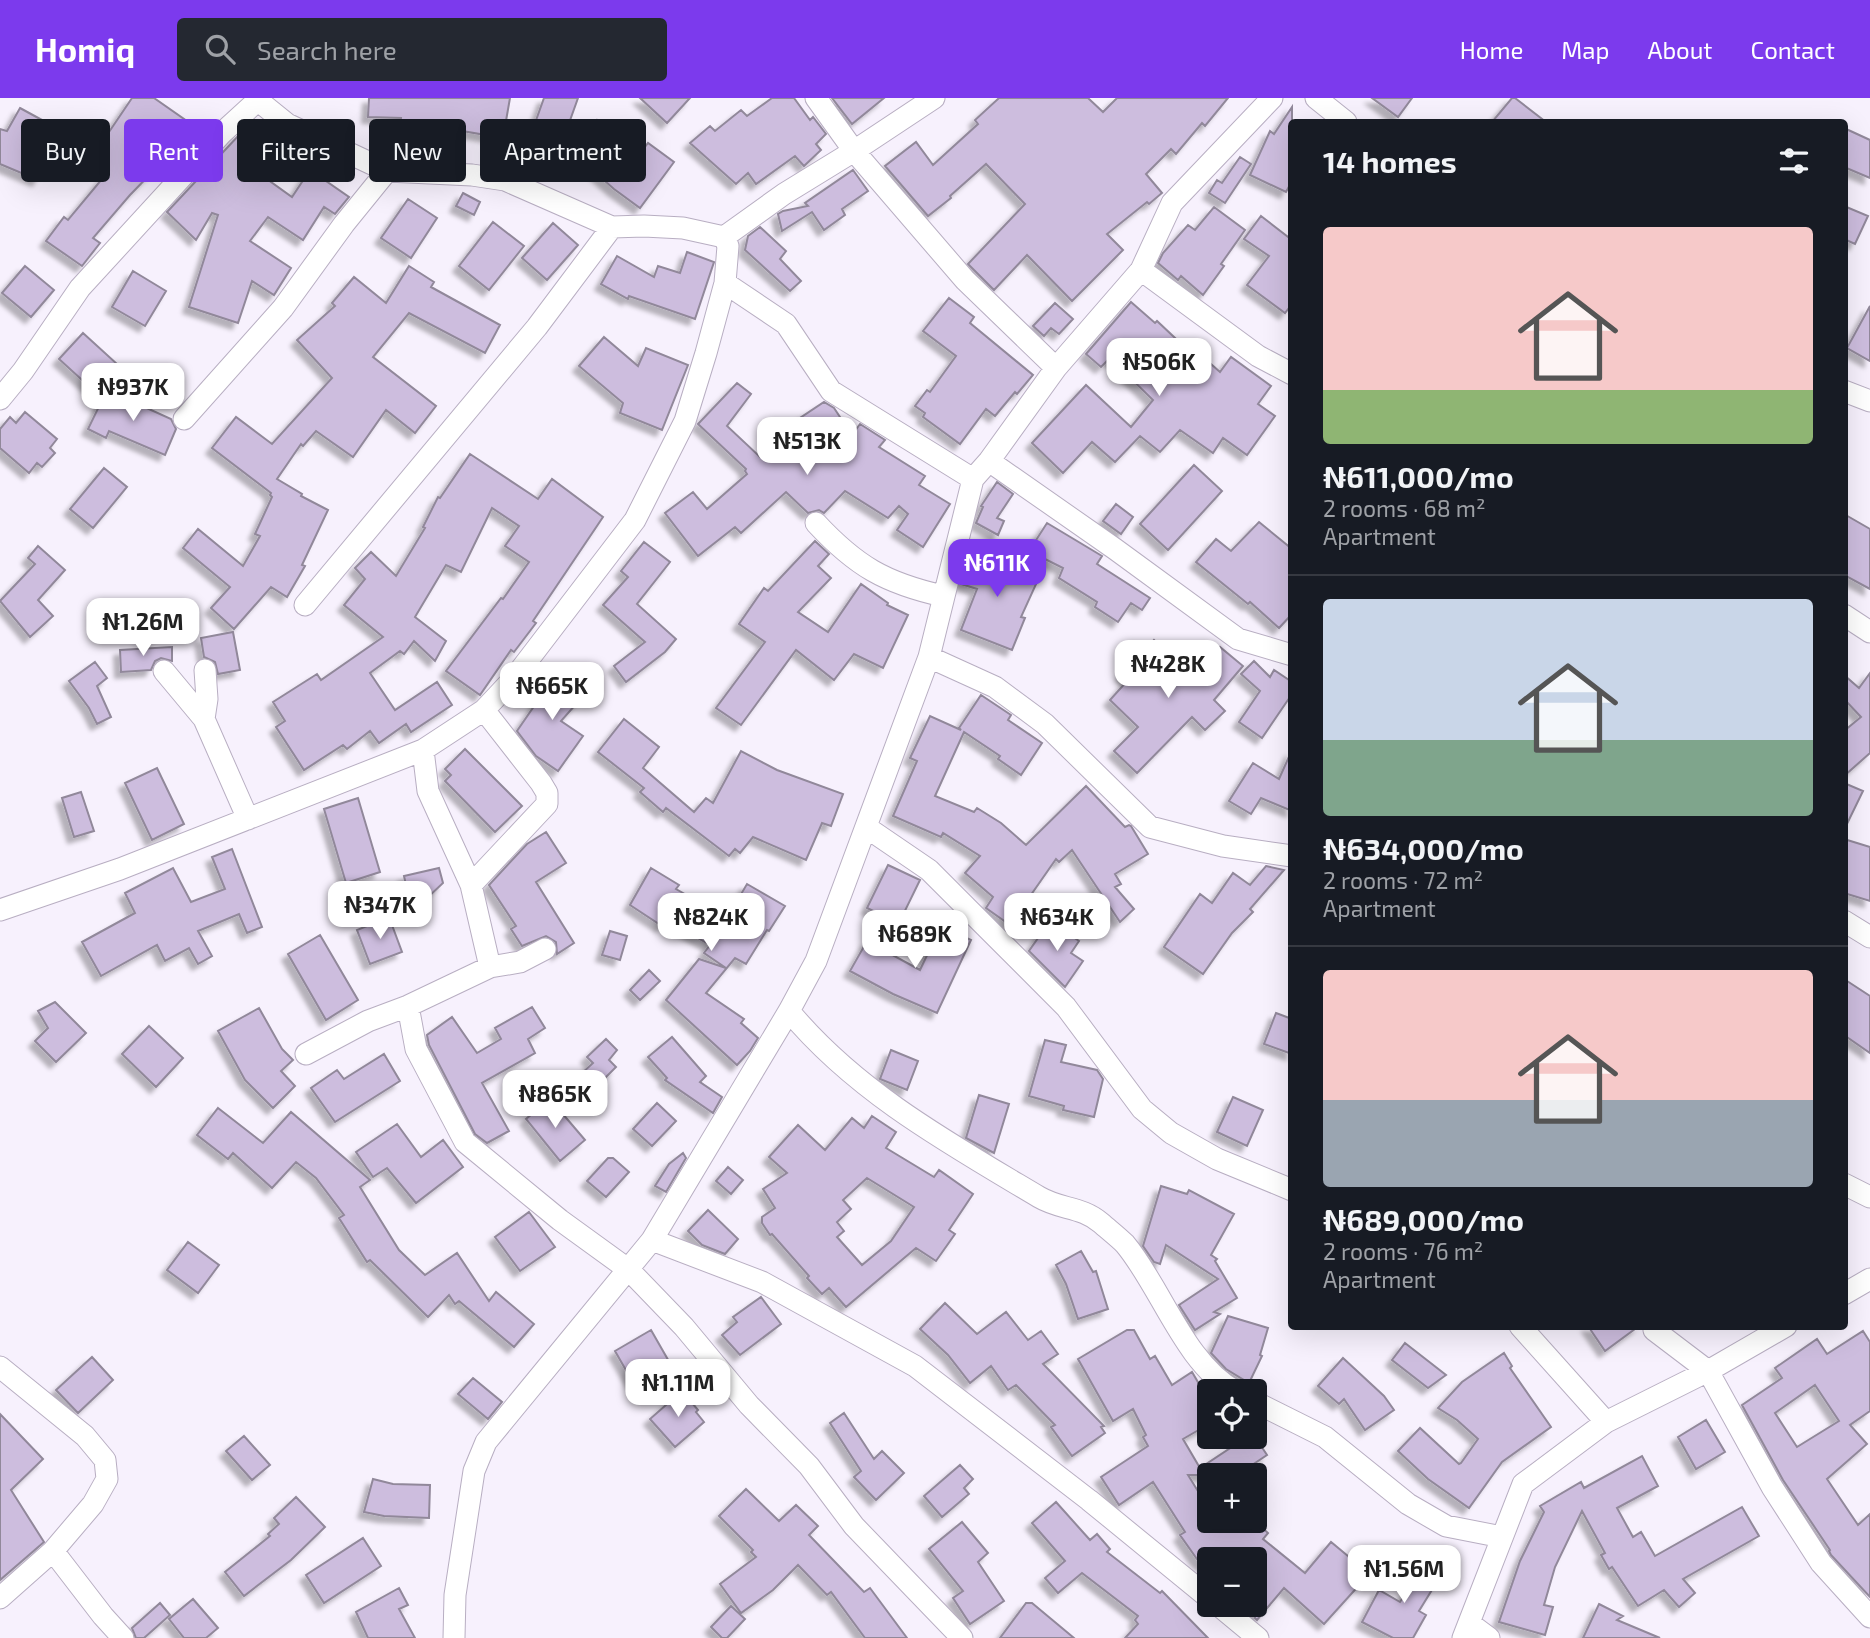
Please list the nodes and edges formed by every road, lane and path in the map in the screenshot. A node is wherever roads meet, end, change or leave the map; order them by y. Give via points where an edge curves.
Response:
1 (816, 98) edge
2 (934, 98) edge
3 (1272, 98) edge
4 (1316, 98) edge
5 (256, 99) edge
6 (1342, 119) edge
7 (855, 151) junction
8 (369, 163) edge
9 (466, 175) edge
10 (378, 182) edge
11 (612, 227) junction
12 (724, 237) junction
13 (1141, 270) junction
14 (725, 283) junction
15 (1056, 368) junction
16 (1288, 372) edge
17 (1848, 393) edge
18 (0, 399) edge
19 (1870, 401) edge
20 (184, 419) dead end
21 (989, 461) junction
22 (973, 479) junction
23 (816, 523) dead end
24 (943, 596) junction
25 (305, 605) dead end
26 (1848, 618) edge
27 (1870, 632) edge
28 (1288, 654) edge
29 (929, 657) junction
30 (205, 670) dead end
31 (164, 671) dead end
32 (484, 710) junction
33 (204, 719) junction
34 (423, 750) junction
35 (248, 819) junction
36 (866, 827) junction
37 (1288, 855) edge
38 (471, 886) junction
39 (0, 910) edge
40 (1848, 923) edge
41 (1870, 937) edge
42 (545, 949) dead end
43 (489, 967) junction
44 (408, 1006) junction
45 (789, 1011) junction
46 (306, 1054) dead end
47 (1848, 1186) edge
48 (1288, 1188) edge
49 (1870, 1197) edge
50 (652, 1241) junction
51 (629, 1270) junction
52 (1870, 1279) edge
53 (1848, 1292) edge
54 (1524, 1330) edge
55 (1654, 1330) dead end
56 (1779, 1330) edge
57 (0, 1367) edge
58 (1708, 1371) junction
59 (1217, 1379) edge
60 (1267, 1408) edge
61 (1606, 1422) junction
62 (1503, 1537) junction
63 (53, 1551) junction
64 (1197, 1588) edge
65 (0, 1598) edge
66 (1233, 1617) edge
67 (1870, 1618) edge
68 (1466, 1630) edge
69 (123, 1638) edge
70 (454, 1638) edge
71 (962, 1638) edge
72 (1258, 1638) edge
73 (1489, 1638) edge

1 - 7 street
2 - 7 street
3 - 13 street via 1172,203
4 - 6 street
5 - 8 street via 287,124
5 - 18 street via 80,288
7 - 12 street
7 - 15 street via 965,280
9 - 11 street via 505,180
10 - 20 street via 283,308
11 - 12 street via 683,228
11 - 25 street via 537,327
12 - 14 street via 728,246
13 - 15 street
13 - 16 street via 1258,356
14 - 22 street via 786,324 831,391
14 - 32 street via 685,421 635,520 515,677
15 - 21 street
17 - 19 street
21 - 22 street
21 - 28 street via 1238,639
22 - 24 street
23 - 24 street via 866,569 910,589
24 - 29 street
26 - 27 street
29 - 36 street
29 - 37 street via 995,687 1045,724 1150,827 1223,846
30 - 33 street
31 - 33 street
32 - 34 street
32 - 38 street via 541,783 547,804
33 - 35 street
34 - 35 street
34 - 38 street via 428,791
35 - 39 street
36 - 45 street via 816,961
36 - 48 street via 929,870 1066,1007 1142,1109 1171,1133 1217,1159
38 - 43 street
40 - 41 street
42 - 43 street via 520,962
43 - 44 street
44 - 46 street
44 - 51 street via 416,1049 465,1142
45 - 50 street
45 - 59 street via 859,1080 935,1135 1054,1206 1080,1210 1100,1222 1125,1245 1204,1367
47 - 49 street
50 - 51 street
50 - 64 street via 762,1282 915,1367
51 - 70 street via 486,1442 472,1485 455,1595
51 - 71 street via 808,1466 854,1526
52 - 53 street
54 - 61 street
55 - 58 street
56 - 58 street
57 - 63 street via 85,1436 105,1460 107,1479 93,1504
58 - 61 street
58 - 67 street via 1772,1487 1821,1563
60 - 62 street via 1325,1437 1408,1504 1446,1526
61 - 62 street via 1523,1484
62 - 68 street
63 - 65 street
63 - 69 street
66 - 72 street
68 - 73 street

